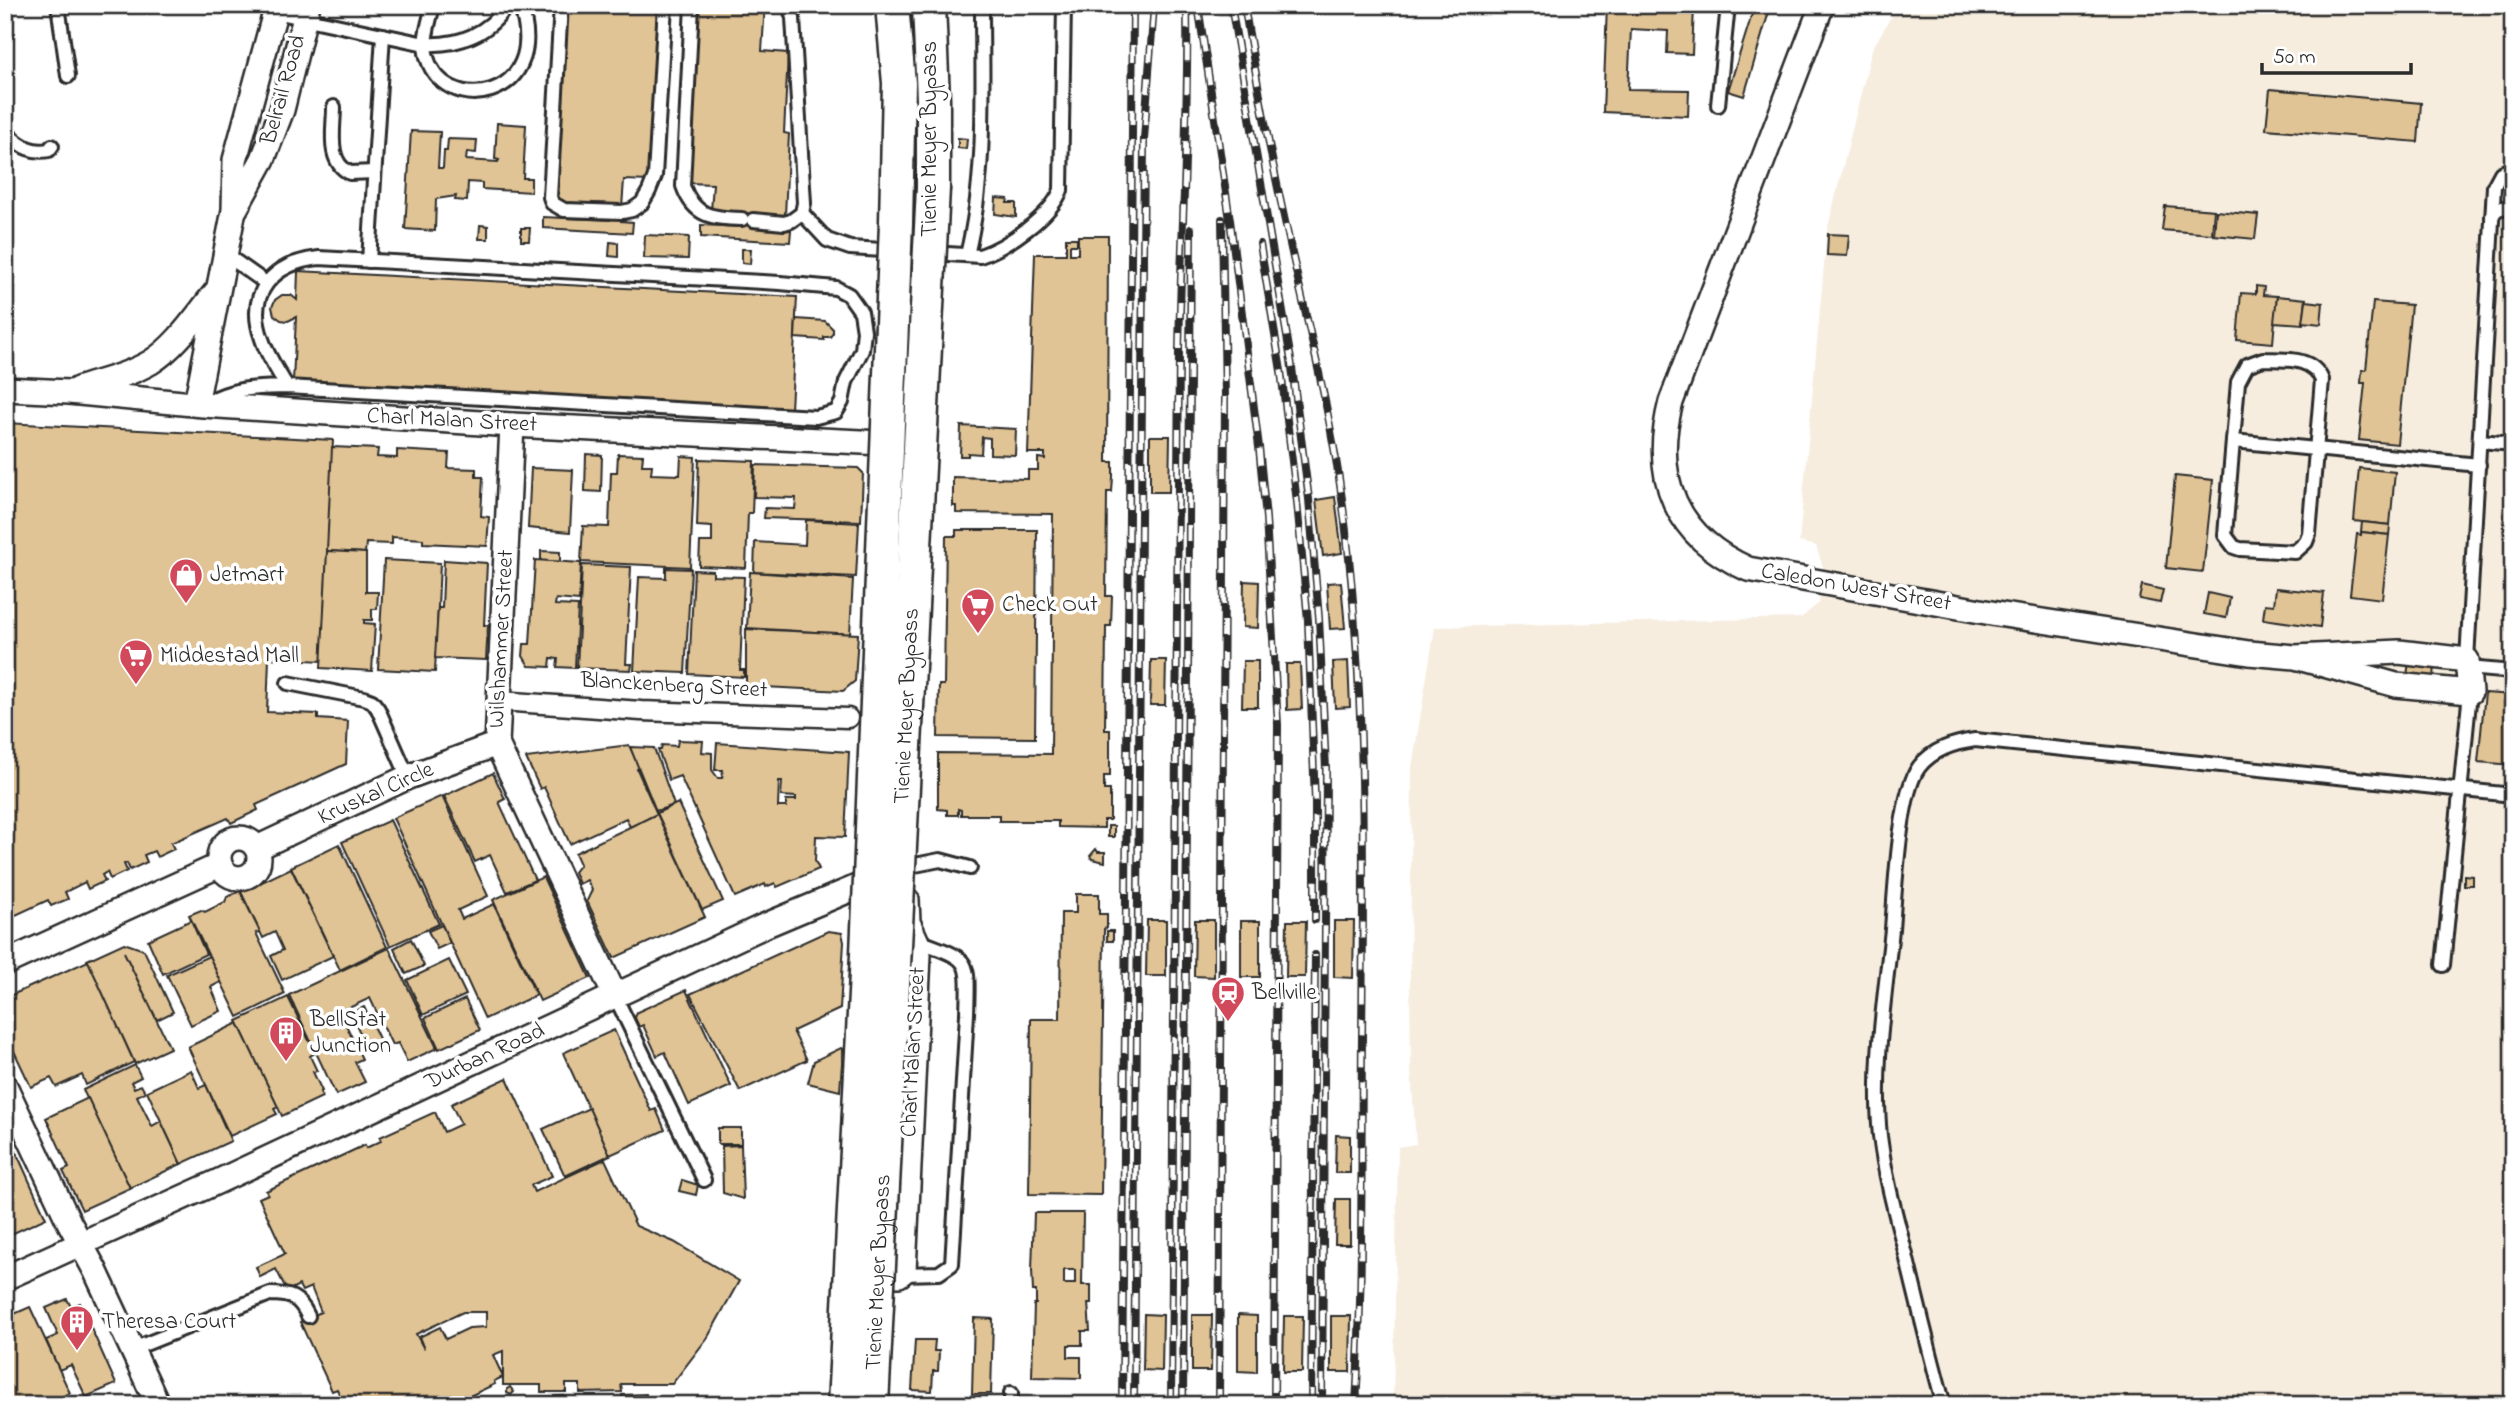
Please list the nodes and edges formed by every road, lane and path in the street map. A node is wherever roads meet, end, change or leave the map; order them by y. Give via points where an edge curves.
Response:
1 (58, 5) edge
2 (433, 5) edge
3 (507, 5) edge
4 (520, 5) edge
5 (561, 5) edge
6 (665, 5) edge
7 (692, 5) edge
8 (789, 5) edge
9 (892, 5) edge
10 (929, 5) edge
11 (982, 5) edge
12 (1064, 5) edge
13 (1728, 5) edge
14 (1822, 5) edge
15 (276, 8) edge
16 (306, 12) edge
17 (383, 35) junction
18 (425, 44) junction
19 (68, 76) dead end
20 (1718, 106) dead end
21 (334, 107) dead end
22 (11, 137) dead end
23 (52, 146) dead end
24 (2513, 168) edge
25 (374, 172) junction
26 (2512, 208) edge
27 (234, 210) junction
28 (802, 213) junction
29 (2492, 217) junction
30 (225, 254) junction
31 (967, 256) junction
32 (369, 261) junction
33 (266, 284) junction
34 (217, 292) junction
35 (287, 387) junction
36 (5, 389) edge
37 (69, 392) junction
38 (199, 405) junction
39 (512, 425) junction
40 (2480, 441) junction
41 (2233, 442) junction
42 (899, 443) junction
43 (2513, 444) edge
44 (2317, 449) junction
45 (2479, 465) junction
46 (2295, 657) junction
47 (2468, 664) junction
48 (2513, 672) edge
49 (288, 683) dead end
50 (2469, 692) junction
51 (499, 701) junction
52 (848, 718) dead end
53 (497, 744) junction
54 (408, 777) junction
55 (2461, 790) junction
56 (2513, 795) edge
57 (905, 867) junction
58 (970, 868) dead end
59 (874, 879) junction
60 (916, 940) junction
61 (5, 963) edge
62 (2443, 965) dead end
63 (615, 996) junction
64 (5, 1086) edge
65 (704, 1180) dead end
66 (79, 1243) junction
67 (903, 1274) junction
68 (5, 1278) edge
69 (308, 1315) dead end
70 (133, 1349) junction
71 (158, 1405) edge
72 (844, 1405) edge
73 (872, 1405) edge
74 (1944, 1405) edge

1 - 19 lane
2 - 18 lane
3 - 18 lane via 493,22 467,39
4 - 18 lane via 525,25 523,59 520,69 498,88 483,93 446,84 430,64
5 - 6 lane via 550,197 564,210 610,213 632,210 642,203 655,176
7 - 28 lane via 683,186 690,202 706,215 747,220 784,223
8 - 28 lane
9 - 72 main road, Tienie Meyer Bypass, bridge via 899,83 896,246
10 - 73 main road, Tienie Meyer Bypass, bridge via 933,188
11 - 31 lane via 982,154
12 - 31 lane via 1058,198 999,248
13 - 20 lane
14 - 46 street, Caledon West Street via 1671,402 1662,449 1664,471 1681,514 1709,547 1748,569 2164,641
15 - 16 lane
15 - 27 street, Belrail Road via 236,160
16 - 17 lane
16 - 27 street, Belrail Road via 282,110 263,159
17 - 18 lane
17 - 25 lane
21 - 25 lane via 333,155 337,163 350,173
22 - 23 lane via 32,150
24 - 29 lane via 2496,178
25 - 32 lane
26 - 29 lane via 2495,209
27 - 30 street, Belrail Road
28 - 31 lane via 827,240 850,248
29 - 40 lane
30 - 33 lane
30 - 34 street, Belrail Road
32 - 33 lane via 302,260 280,270
32 - 35 lane via 836,288 849,295 861,312 864,340 839,408 816,417
33 - 35 lane via 257,309 259,328
34 - 37 street via 151,362
34 - 38 street, Belrail Road
35 - 38 lane via 243,388
36 - 37 street, Charl Malan Street
37 - 38 street, Charl Malan Street
38 - 39 street, Charl Malan Street
39 - 42 street, Charl Malan Street
39 - 51 street, Wilshammer Street
40 - 43 lane
40 - 45 lane
41 - 44 lane
41 - 44 lane via 2238,382 2247,365 2263,359 2304,362 2318,371 2322,380
41 - 44 lane via 2225,535 2234,547 2263,551 2295,552 2306,542
42 - 57 street, Charl Malan Street via 927,446
42 - 59 street
44 - 45 lane
45 - 47 lane
46 - 47 street via 2399,652
46 - 50 street via 2396,685
47 - 48 lane
47 - 50 street
49 - 54 lane via 372,701
50 - 55 lane
51 - 52 street, Blanckenberg Street
51 - 53 street, Wilshammer Street
53 - 54 street, Kruskal Circle
53 - 63 street, Wilshammer Street
54 - 61 street, Kruskal Circle via 257,848 258,866 245,877 228,874 220,865
55 - 56 lane
55 - 62 lane
55 - 74 lane via 1975,740 1948,746 1920,767 1907,796 1899,854 1878,1094 1888,1184
57 - 58 lane, Durban Road via 940,860
57 - 59 street, Durban Road
57 - 60 street, Charl Malan Street via 908,922
59 - 63 street, Durban Road
59 - 67 street via 855,1266 859,1272
60 - 67 street, Charl Malan Street via 919,955
60 - 67 lane via 962,961 968,975 967,1014 952,1264 939,1273
63 - 65 lane
63 - 66 street, Durban Road
64 - 66 street
66 - 68 street, Durban Road
66 - 70 street
69 - 70 lane via 292,1295 270,1293
70 - 71 street

